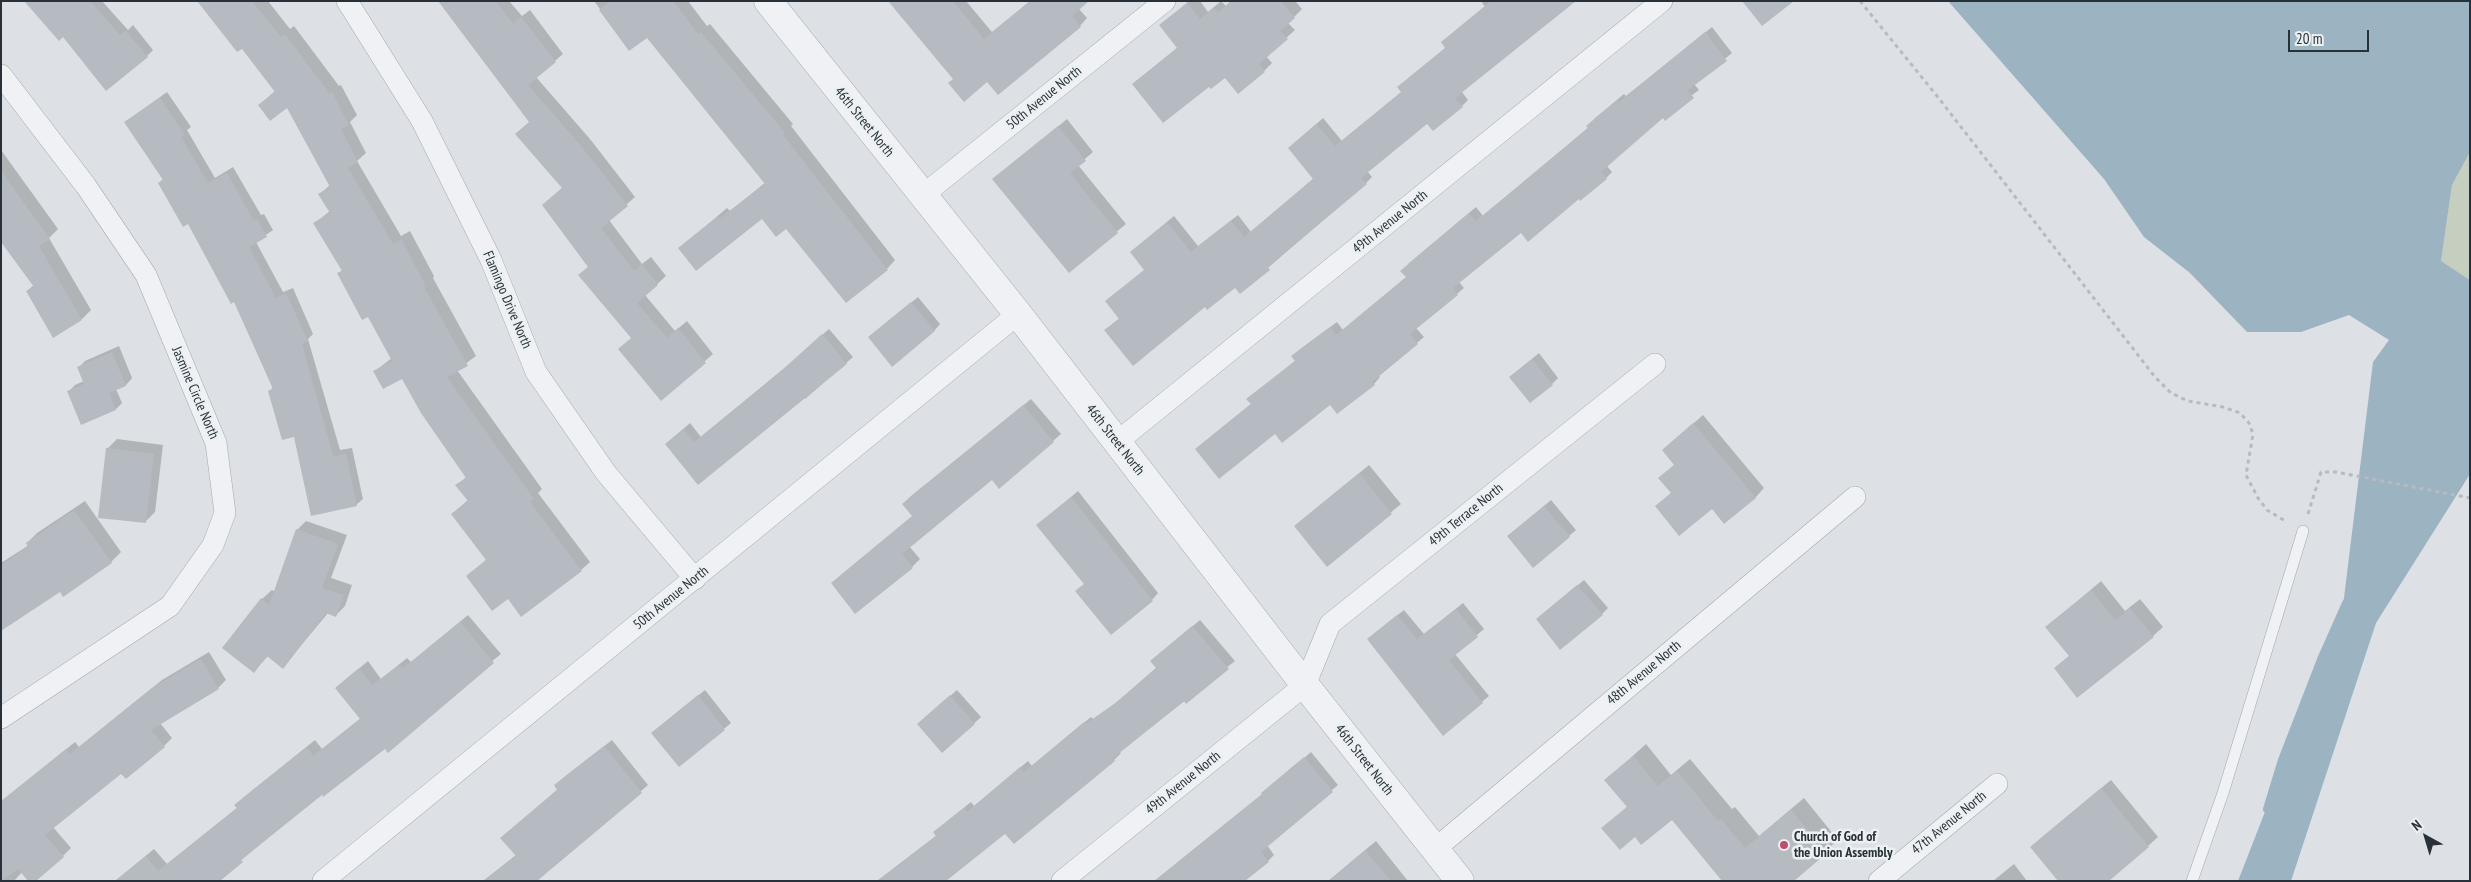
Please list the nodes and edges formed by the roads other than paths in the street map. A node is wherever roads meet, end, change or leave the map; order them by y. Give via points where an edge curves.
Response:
1 (347, 1) edge
2 (768, 1) edge
3 (1165, 1) edge
4 (1662, 1) edge
5 (1, 75) edge
6 (924, 195) junction
7 (1018, 314) junction
8 (1655, 364) dead end
9 (1118, 442) junction
10 (1855, 497) dead end
11 (2303, 531) road end
12 (695, 579) junction
13 (1305, 685) junction
14 (1, 718) edge
15 (1997, 784) dead end
16 (1435, 849) junction
17 (323, 881) edge
18 (1062, 881) edge
19 (1460, 881) edge
20 (1879, 881) edge
21 (2192, 881) edge

1 - 12 street, Flamingo Drive North via 422,121 491,260 536,372 606,473
2 - 6 street, 46th Street North
3 - 6 street, 50th Avenue North
4 - 9 street, 49th Avenue North
5 - 14 street, Jasmine Circle North via 86,186 146,275 216,443 225,513 213,545 170,606
6 - 7 street, 46th Street North
7 - 9 street, 46th Street North
7 - 12 street, 50th Avenue North
8 - 13 street, 49th Terrace North via 1330,624
9 - 13 street, 46th Street North
10 - 16 street, 48th Avenue North
11 - 21 lane via 2224,793
12 - 17 street, 50th Avenue North
13 - 16 street, 46th Street North
13 - 18 street, 49th Avenue North
15 - 20 street, 47th Avenue North
16 - 19 street, 46th Street North

